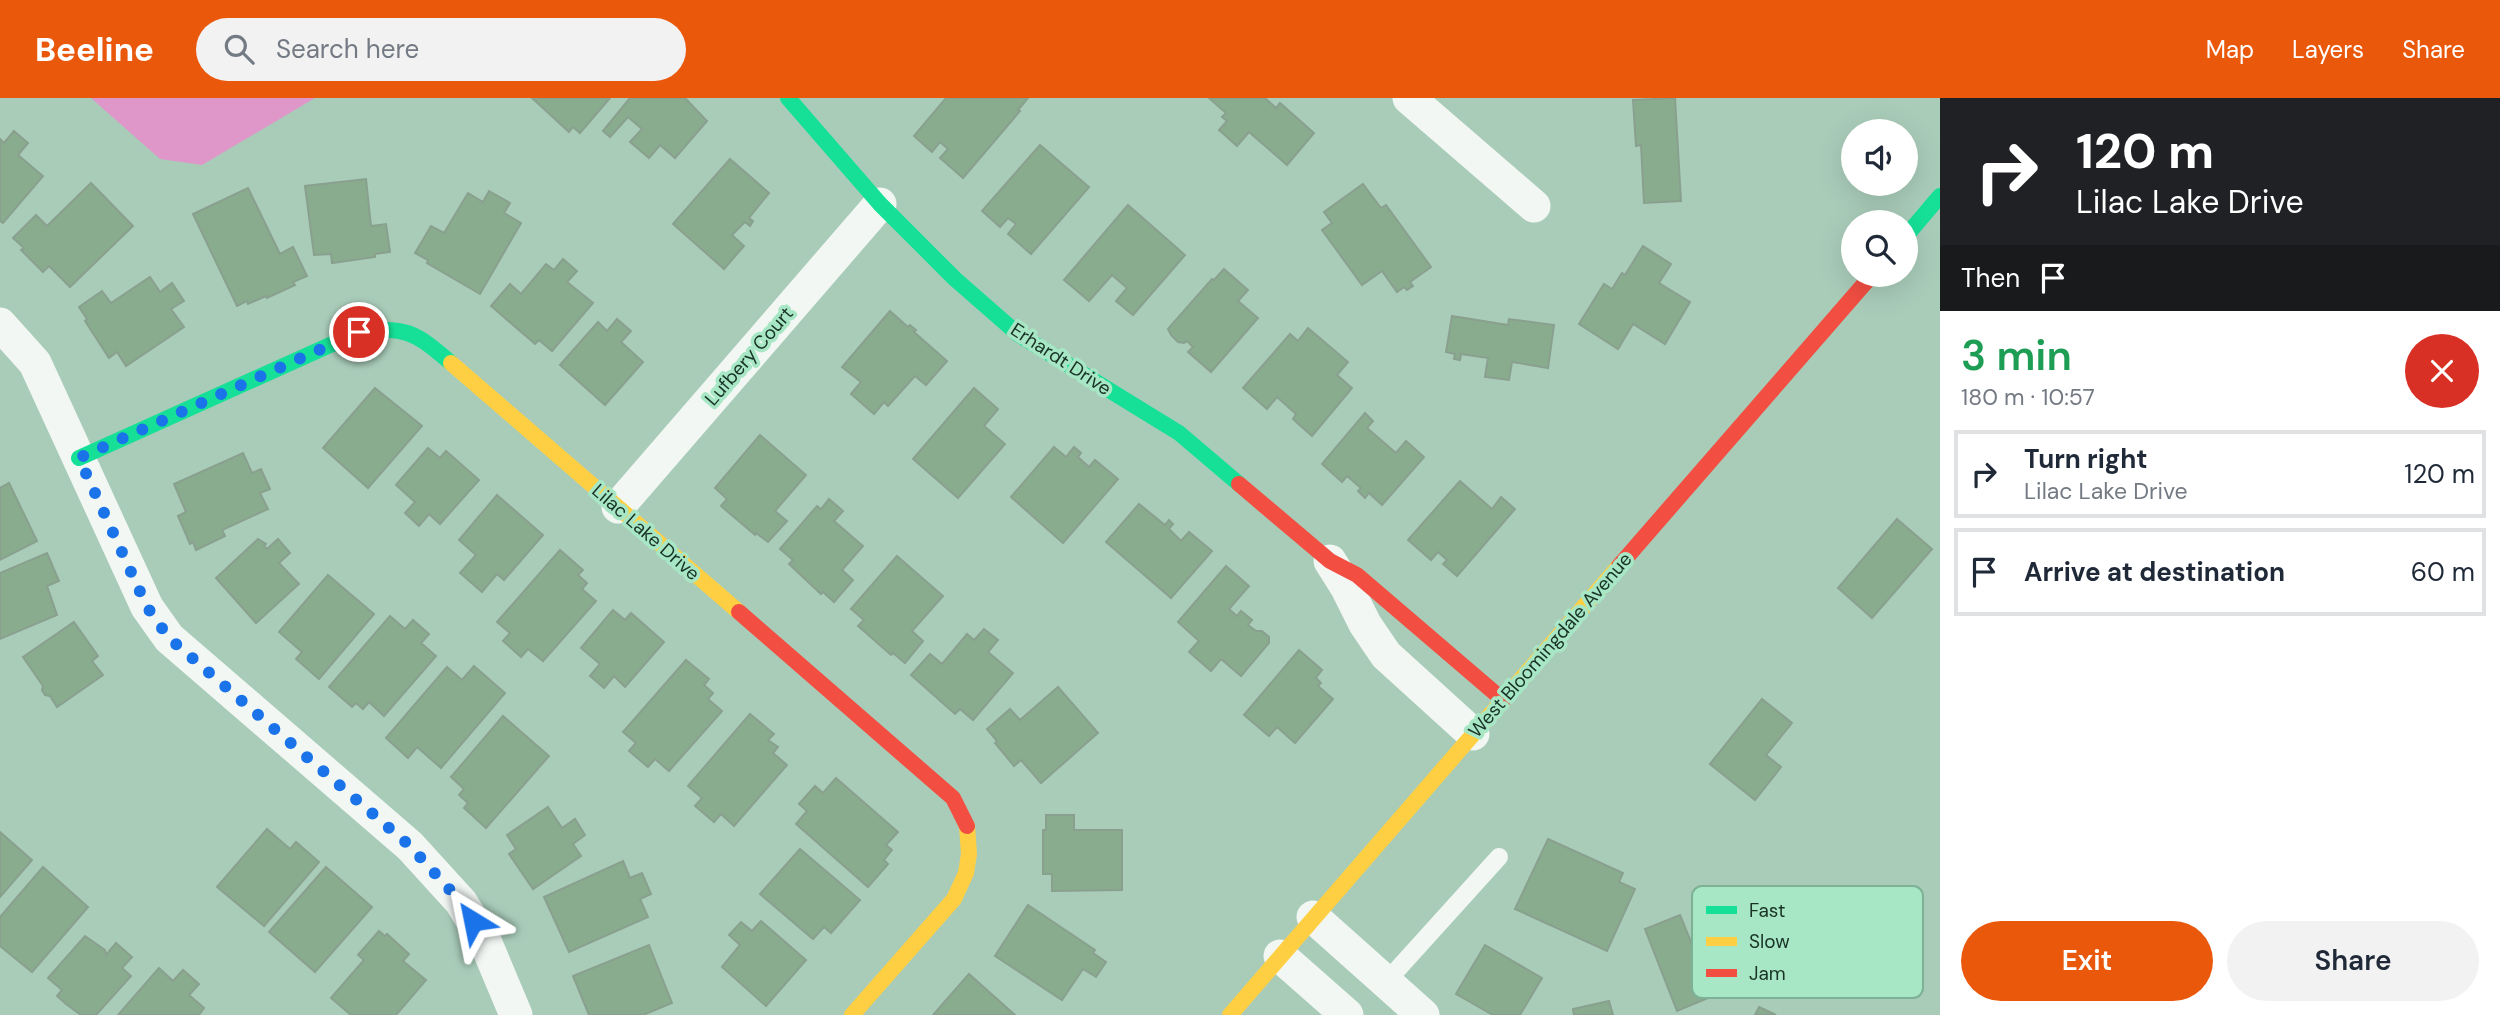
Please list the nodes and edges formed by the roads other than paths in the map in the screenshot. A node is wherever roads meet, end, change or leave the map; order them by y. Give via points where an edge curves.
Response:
1 (788, 98) edge
2 (1409, 98) edge
3 (1940, 196) edge
4 (880, 204) junction
5 (1534, 206) dead end
6 (1918, 222) edge
7 (1862, 287) edge
8 (0, 324) edge
9 (79, 458) junction
10 (618, 508) junction
11 (1330, 561) junction
12 (1503, 700) junction
13 (1473, 734) junction
14 (1499, 857) dead end
15 (1313, 917) junction
16 (1280, 956) junction
17 (1386, 982) junction
18 (516, 1015) edge
19 (852, 1015) edge
20 (1230, 1015) edge
21 (1347, 1015) edge
22 (1423, 1015) edge

1 - 4 street, Erhardt Drive
2 - 5 street
3 - 6 street
4 - 10 street, Lufbery Court
4 - 11 street, Erhardt Drive via 1018,334 1179,433
7 - 12 street, West Bloomingdale Avenue
8 - 9 street via 35,363
9 - 10 street, Lilac Lake Drive via 359,332 406,331 431,346
9 - 18 street via 147,607 169,638 410,846 461,902 485,941
10 - 19 street, Lilac Lake Drive via 953,798 967,822 966,873 954,899
11 - 12 street, Erhardt Drive via 1357,575
11 - 13 street, Erhardt Drive via 1386,655
12 - 13 street, West Bloomingdale Avenue
13 - 15 street, West Bloomingdale Avenue
14 - 17 lane
15 - 16 street, West Bloomingdale Avenue
15 - 17 street
16 - 20 street, West Bloomingdale Avenue
16 - 21 street
17 - 22 street

